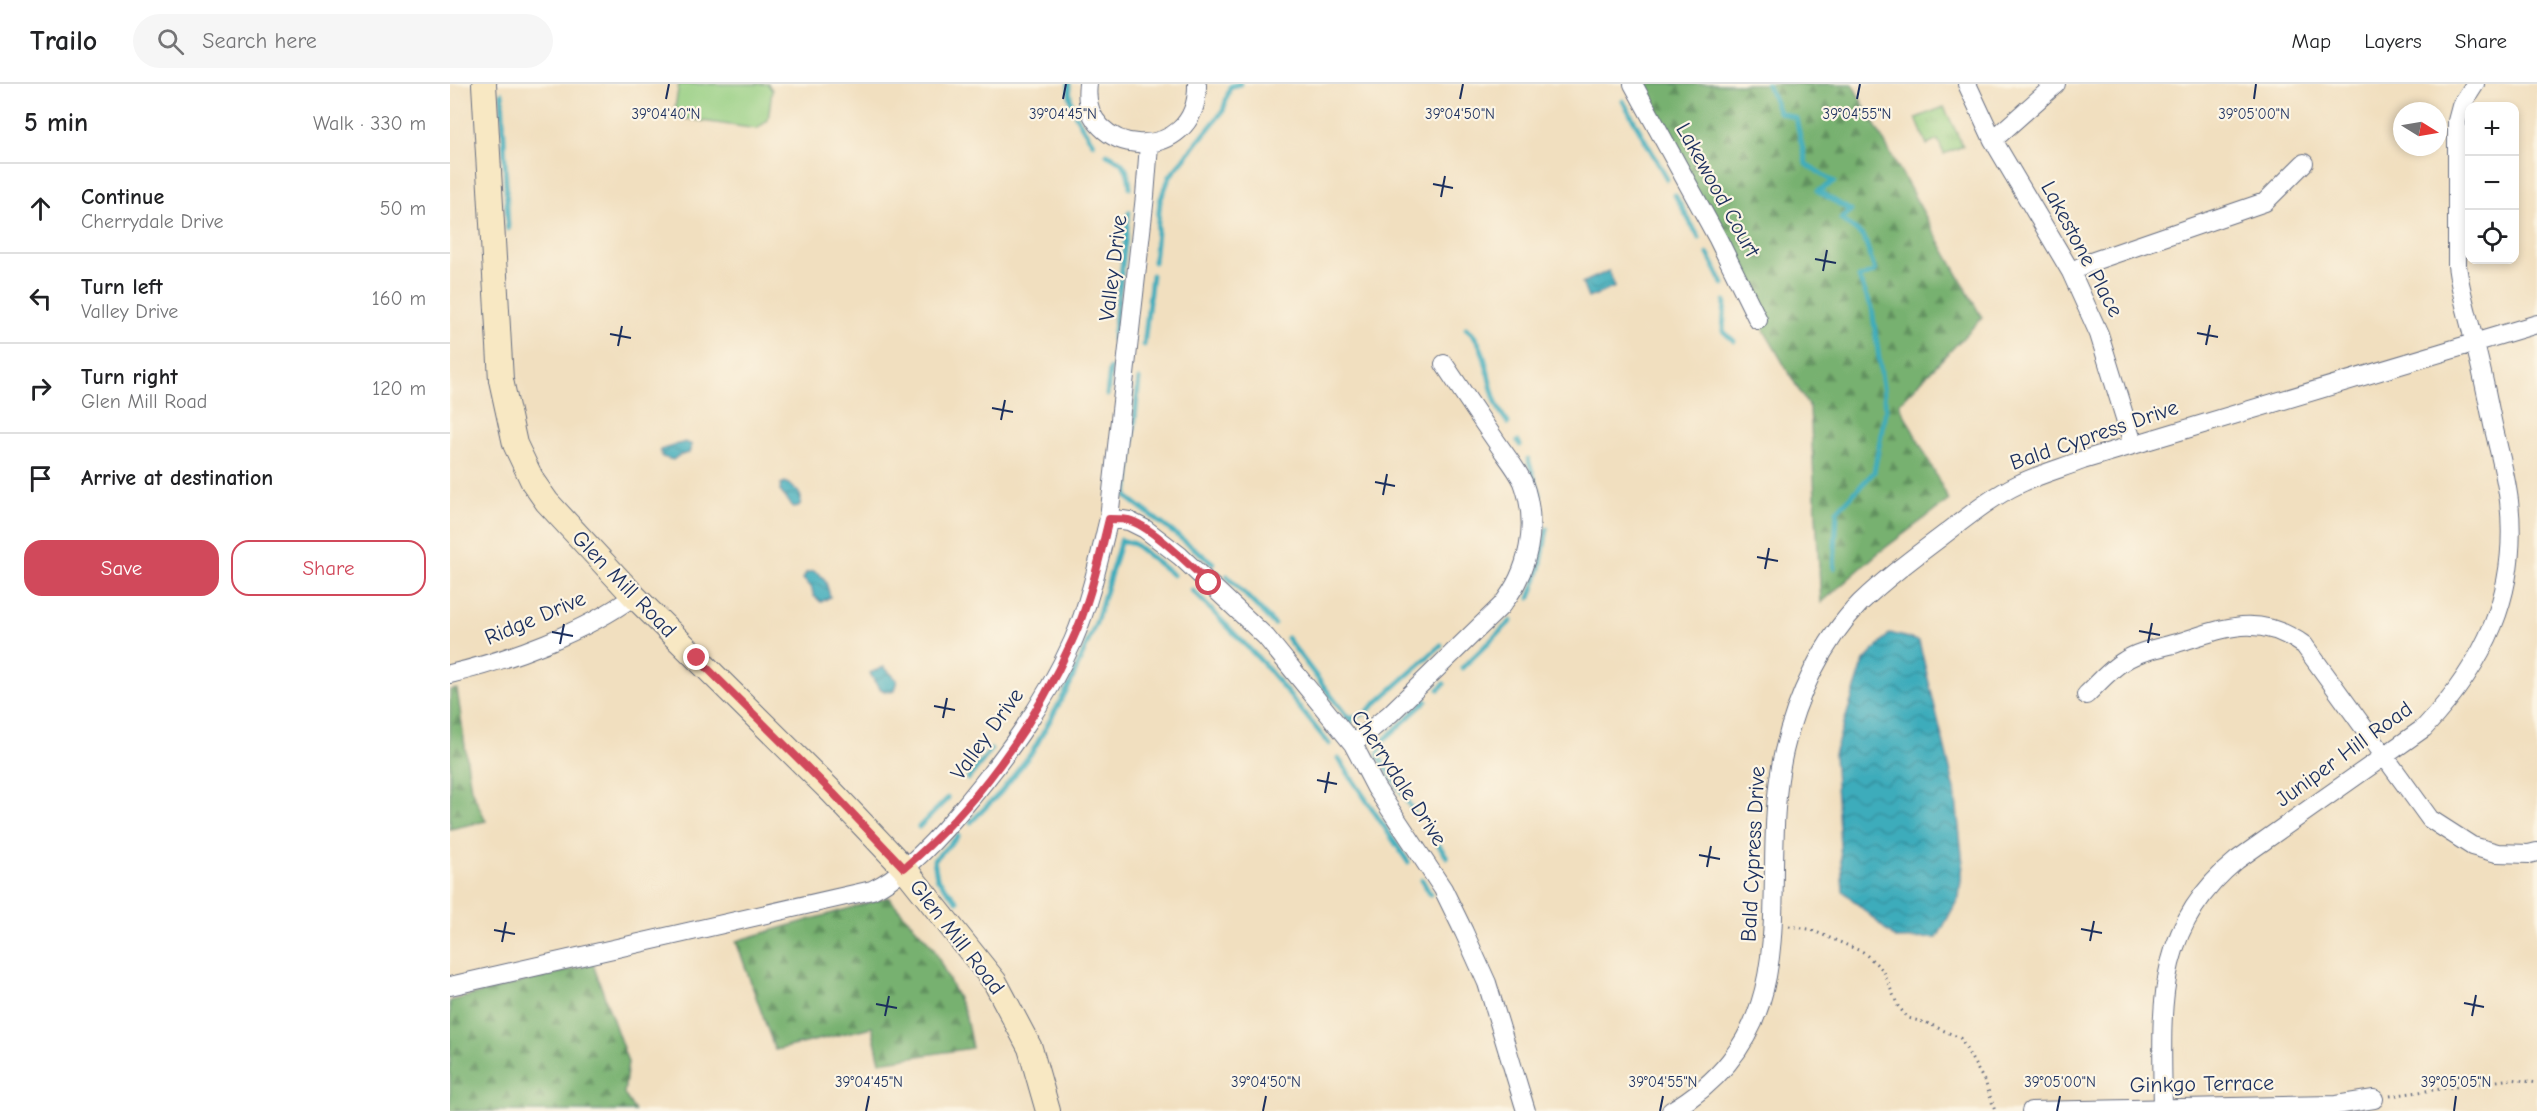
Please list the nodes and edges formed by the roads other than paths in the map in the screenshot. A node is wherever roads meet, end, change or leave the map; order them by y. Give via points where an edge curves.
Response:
1 (484, 84) edge
2 (1088, 84) edge
3 (1197, 84) edge
4 (1633, 84) edge
5 (1967, 84) edge
6 (2055, 84) edge
7 (2475, 84) edge
8 (1993, 140) junction
9 (1149, 144) junction
10 (2304, 163) dead end
11 (2071, 272) junction
12 (1758, 320) dead end
13 (2537, 324) edge
14 (2474, 341) junction
15 (1444, 364) dead end
16 (2133, 444) junction
17 (1109, 519) junction
18 (634, 596) junction
19 (450, 674) edge
20 (2086, 695) dead end
21 (1353, 744) junction
22 (2384, 756) junction
23 (2537, 852) edge
24 (904, 868) junction
25 (450, 987) edge
26 (2374, 1099) road end
27 (2163, 1110) edge
28 (1048, 1111) edge
29 (1526, 1111) edge
30 (1671, 1111) edge
31 (2031, 1111) edge

1 - 18 main road, Glen Mill Road via 500,362 515,444 547,502
2 - 9 street via 1091,109 1100,125 1131,144
3 - 9 street via 1198,97 1192,114 1181,129 1166,140
4 - 12 street, Lakewood Court
5 - 8 street, Lakestone Place
6 - 8 street
7 - 14 street, Juniper Hill Road via 2457,121 2457,265
8 - 11 street, Lakestone Place
9 - 17 street, Valley Drive
10 - 11 street via 2265,202
11 - 16 street, Lakestone Place via 2099,334
13 - 14 street, Bald Cypress Drive
14 - 16 street, Bald Cypress Drive
14 - 22 street, Juniper Hill Road via 2509,502 2511,539 2503,598 2496,621 2467,677 2424,728
15 - 21 street via 1522,480 1531,529 1527,559 1513,590 1500,606 1390,714
16 - 30 street, Bald Cypress Drive via 2018,484 1992,500 1889,577 1858,605 1833,638 1805,688 1784,748 1775,806 1774,923 1763,997 1745,1039 1715,1077
17 - 21 street, Cherrydale Drive via 1129,521 1145,529 1180,556 1266,637
17 - 24 street, Valley Drive via 1097,570 1073,640 1045,696 1012,748 977,791
18 - 19 street, Ridge Drive via 614,611 543,643
18 - 24 main road, Glen Mill Road
20 - 22 street via 2123,661 2139,654 2235,625 2268,627 2304,645
21 - 29 street, Cherrydale Drive via 1376,788 1443,889 1464,932 1487,983
22 - 23 street via 2430,819 2472,846 2497,853
22 - 27 street, Juniper Hill Road via 2237,860 2195,903 2180,930 2166,975
24 - 25 street, Valley Drive via 872,890
24 - 28 main road, Glen Mill Road via 1004,996 1030,1048
26 - 27 street, Ginkgo Terrace via 2336,1105
27 - 31 street, Ginkgo Terrace

